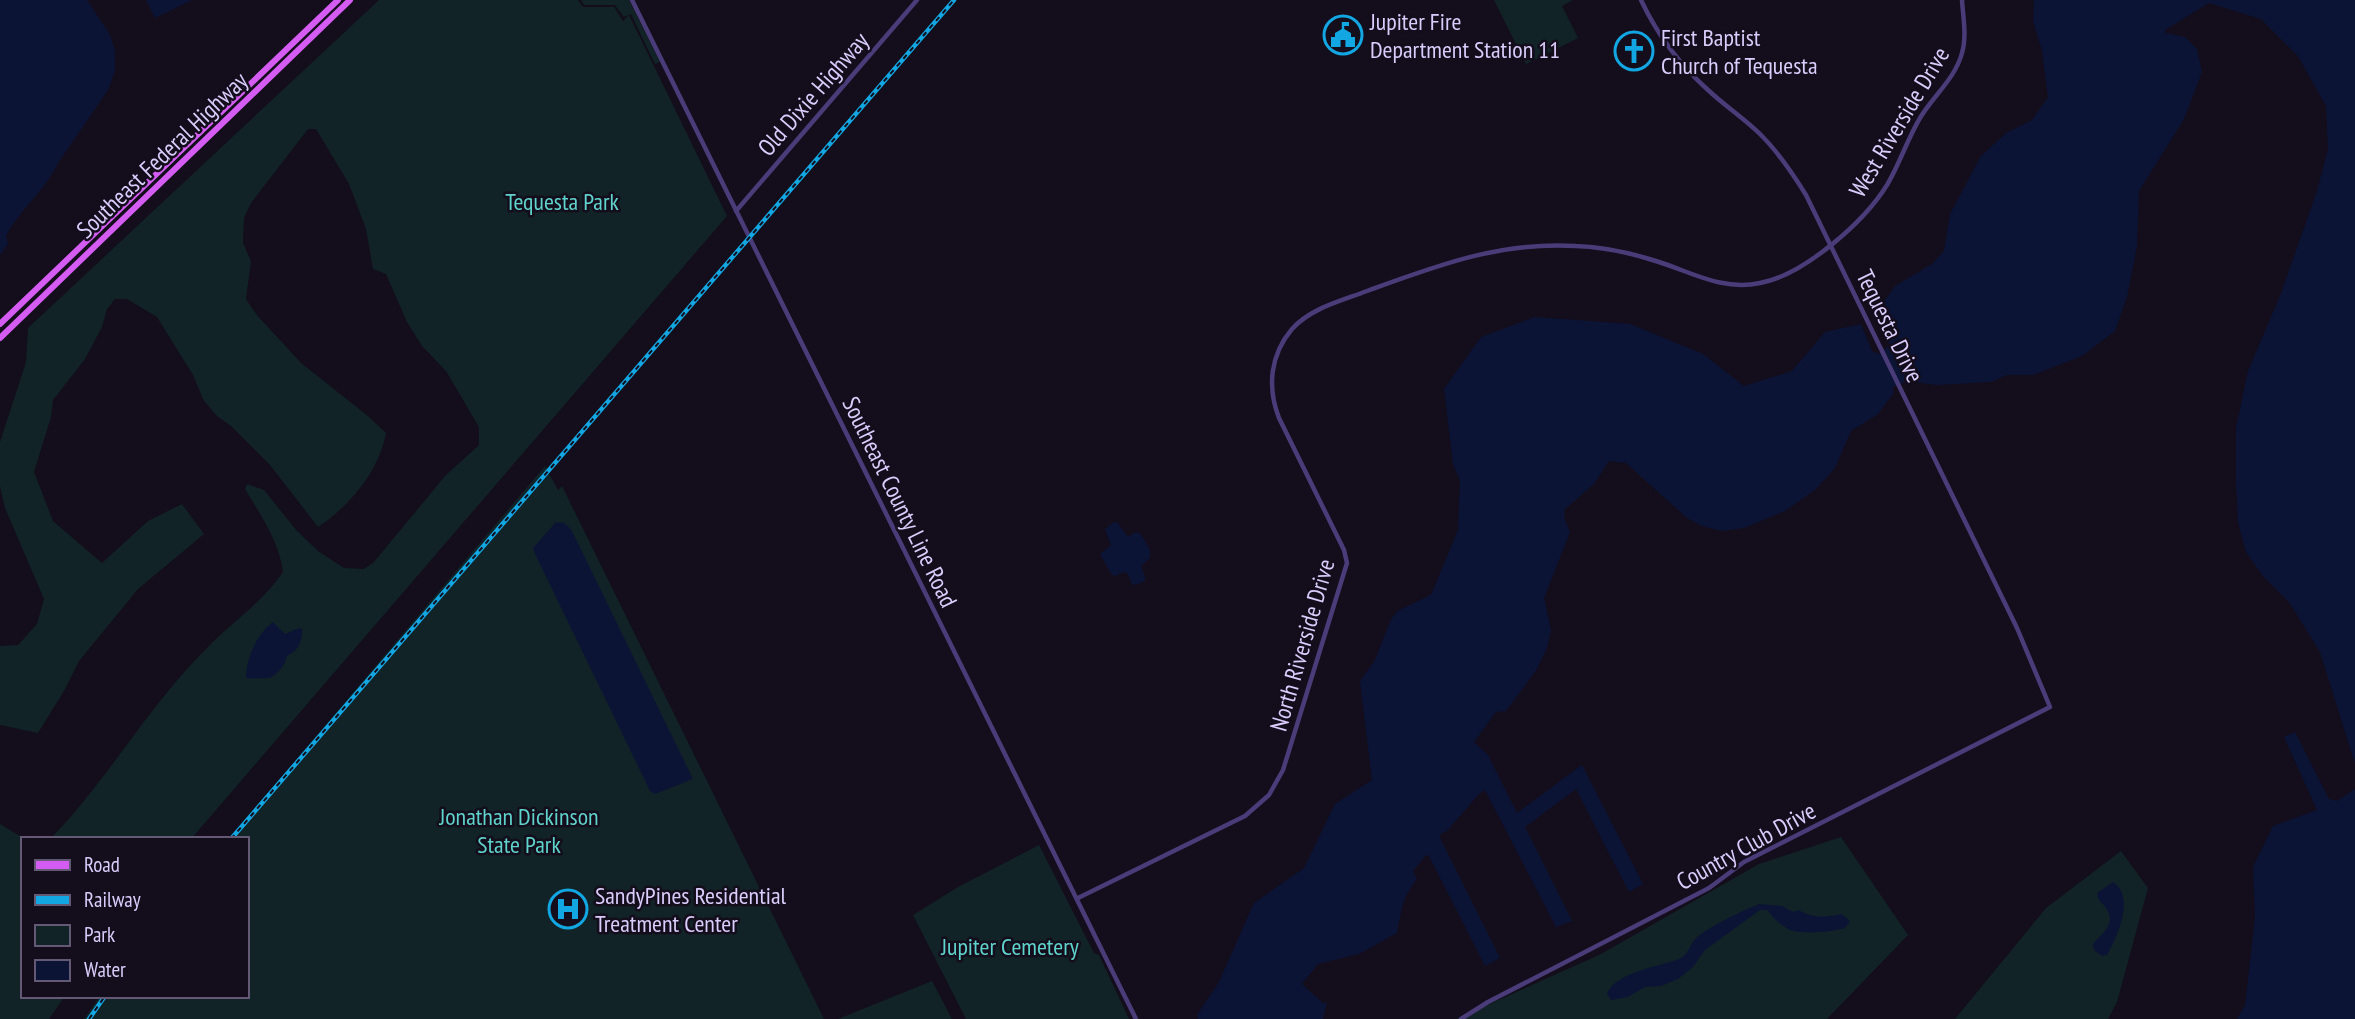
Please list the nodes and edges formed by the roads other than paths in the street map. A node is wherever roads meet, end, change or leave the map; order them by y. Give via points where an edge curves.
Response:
1 (338, 0) edge
2 (350, 0) edge
3 (632, 0) edge
4 (917, 0) edge
5 (1641, 0) edge
6 (1962, 0) edge
7 (736, 211) junction
8 (1831, 244) junction
9 (1675, 268) joint
10 (0, 324) edge
11 (0, 338) edge
12 (2050, 707) joint
13 (1078, 898) junction
14 (1136, 1019) edge
15 (1461, 1019) edge

1 - 10 main road, Southeast Federal Highway
2 - 11 main road, Southeast Federal Highway
3 - 7 street, Southeast County Line Road
4 - 7 street, Old Dixie Highway
5 - 8 street, Tequesta Drive via 1689,71 1786,163
6 - 8 street, West Riverside Drive via 1964,41 1955,70 1919,120 1874,204
7 - 13 street, Southeast County Line Road
8 - 9 street, West Riverside Drive via 1791,272 1761,283 1716,283
8 - 12 street, Tequesta Drive via 2017,628
9 - 13 street, North Riverside Drive via 1581,246 1498,249 1443,263 1323,308 1293,329 1274,363 1273,401 1347,561 1283,770 1269,795 1245,816
12 - 15 street, Country Club Drive via 1744,862 1709,888
13 - 14 street, Southeast County Line Road

